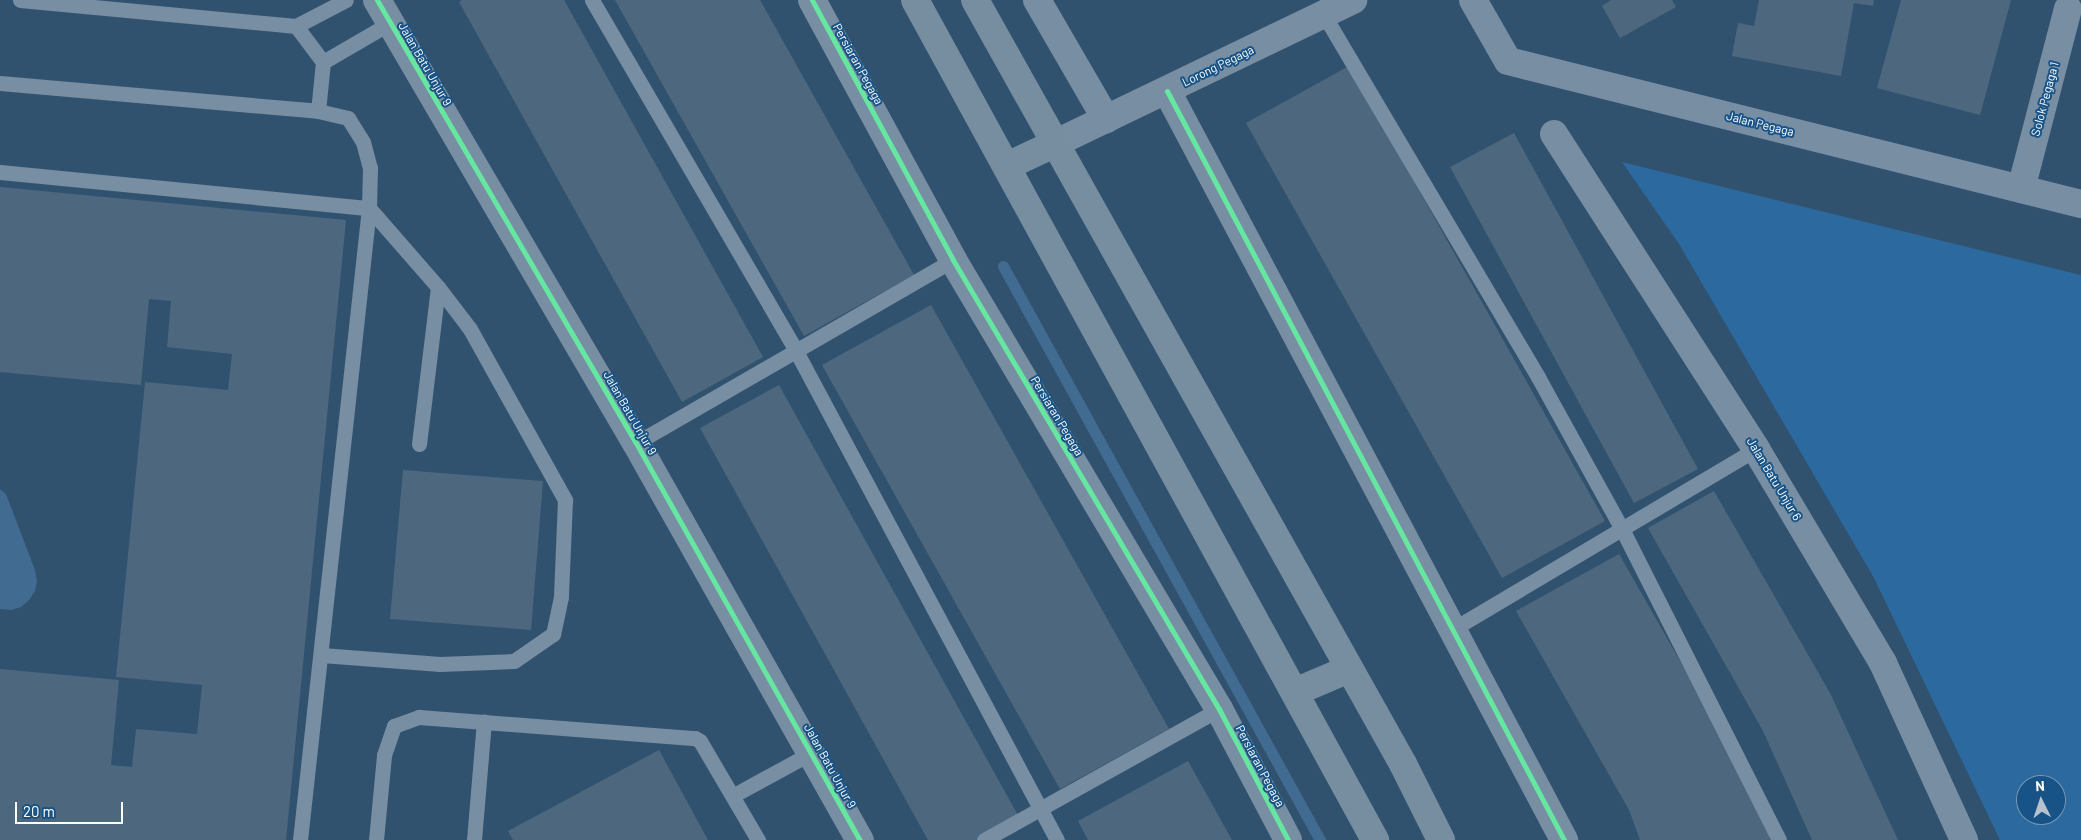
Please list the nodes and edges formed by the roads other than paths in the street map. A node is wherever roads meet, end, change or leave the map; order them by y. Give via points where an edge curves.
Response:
1 (20, 0) edge
2 (346, 0) edge
3 (592, 0) edge
4 (812, 0) edge
5 (915, 0) edge
6 (974, 0) edge
7 (1037, 0) edge
8 (1353, 0) edge
9 (1473, 0) edge
10 (2068, 9) dead end
11 (383, 11) edge
12 (1324, 16) junction
13 (296, 26) junction
14 (323, 62) junction
15 (0, 82) edge
16 (1167, 90) junction
17 (318, 111) junction
18 (1106, 119) junction
19 (1554, 134) dead end
20 (1056, 143) junction
21 (1007, 166) junction
22 (0, 172) edge
23 (2021, 189) junction
24 (2081, 204) edge
25 (369, 208) junction
26 (953, 260) junction
27 (438, 288) junction
28 (796, 351) junction
29 (636, 443) junction
30 (419, 444) dead end
31 (1756, 449) junction
32 (1622, 529) junction
33 (1453, 629) junction
34 (321, 655) junction
35 (1349, 669) junction
36 (1296, 692) junction
37 (1218, 709) junction
38 (484, 722) junction
39 (811, 753) junction
40 (734, 795) junction
41 (1041, 810) junction
42 (300, 840) edge
43 (376, 840) edge
44 (474, 840) edge
45 (758, 840) edge
46 (860, 840) edge
47 (984, 840) edge
48 (1057, 840) edge
49 (1288, 840) edge
50 (1375, 840) edge
51 (1441, 840) edge
52 (1564, 840) edge
53 (1779, 840) edge
54 (1964, 840) edge

1 - 13 lane
2 - 13 lane
3 - 28 lane
4 - 26 street, Persiaran Pegaga
5 - 21 main road
6 - 20 main road
7 - 18 street
8 - 12 street, Lorong Pegaga
9 - 23 street, Jalan Pegaga via 1508,61
10 - 23 street, Solok Pegaga 1
11 - 14 lane
11 - 29 street, Jalan Batu Unjur 9
12 - 16 street, Lorong Pegaga
12 - 32 lane via 1538,377
13 - 14 lane
14 - 17 lane
15 - 17 lane
16 - 18 street, Lorong Pegaga
16 - 33 street
17 - 25 lane via 348,118 363,142 370,168
18 - 20 street, Lorong Pegaga
19 - 31 street, Jalan Batu Unjur 6
20 - 21 main road
20 - 35 main road
21 - 36 main road
22 - 25 lane
23 - 24 street, Jalan Pegaga
25 - 27 lane
25 - 34 lane
26 - 28 lane
26 - 37 street, Persiaran Pegaga
27 - 30 lane
27 - 34 lane via 470,328 564,500 561,597 553,634 514,661 440,664
28 - 29 lane
28 - 41 lane
29 - 39 street, Jalan Batu Unjur 9
31 - 32 lane
31 - 54 street, Jalan Batu Unjur 6 via 1883,663
32 - 33 lane
32 - 53 lane
33 - 52 street
34 - 42 lane
35 - 36 main road
35 - 51 main road
36 - 50 main road
37 - 41 lane
37 - 49 street, Persiaran Pegaga
38 - 40 lane via 687,737 700,741
38 - 43 lane via 419,716 394,726 384,755
38 - 44 lane
39 - 40 lane
39 - 46 street, Jalan Batu Unjur 9
40 - 45 lane
41 - 47 lane
41 - 48 lane

